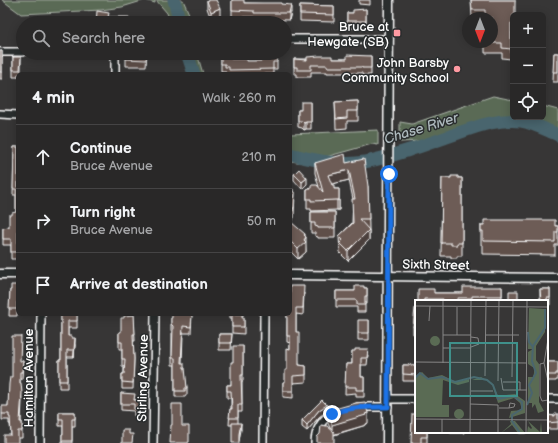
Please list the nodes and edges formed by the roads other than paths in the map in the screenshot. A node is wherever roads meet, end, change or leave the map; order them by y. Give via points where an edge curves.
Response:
1 (389, 0) edge
2 (292, 39) edge
3 (389, 39) junction
4 (0, 52) edge
5 (16, 52) edge
6 (115, 60) edge
7 (115, 72) edge
8 (0, 114) edge
9 (16, 115) edge
10 (0, 274) edge
11 (16, 274) edge
12 (292, 275) edge
13 (388, 276) junction
14 (558, 278) edge
15 (41, 316) edge
16 (155, 316) edge
17 (264, 316) edge
18 (415, 399) edge
19 (387, 403) junction
20 (40, 443) edge
21 (153, 443) edge
22 (263, 443) edge
23 (315, 443) edge
24 (388, 443) edge

1 - 3 street
2 - 3 street
3 - 13 street
4 - 5 street
6 - 7 street
8 - 9 street
10 - 11 street
12 - 13 street, Sixth Street
13 - 14 street, Sixth Street
13 - 19 street
15 - 20 street, Hamilton Avenue
16 - 21 street, Stirling Avenue
17 - 22 street
18 - 19 street
19 - 23 street via 355,407 332,414 325,419 316,433
19 - 24 street

